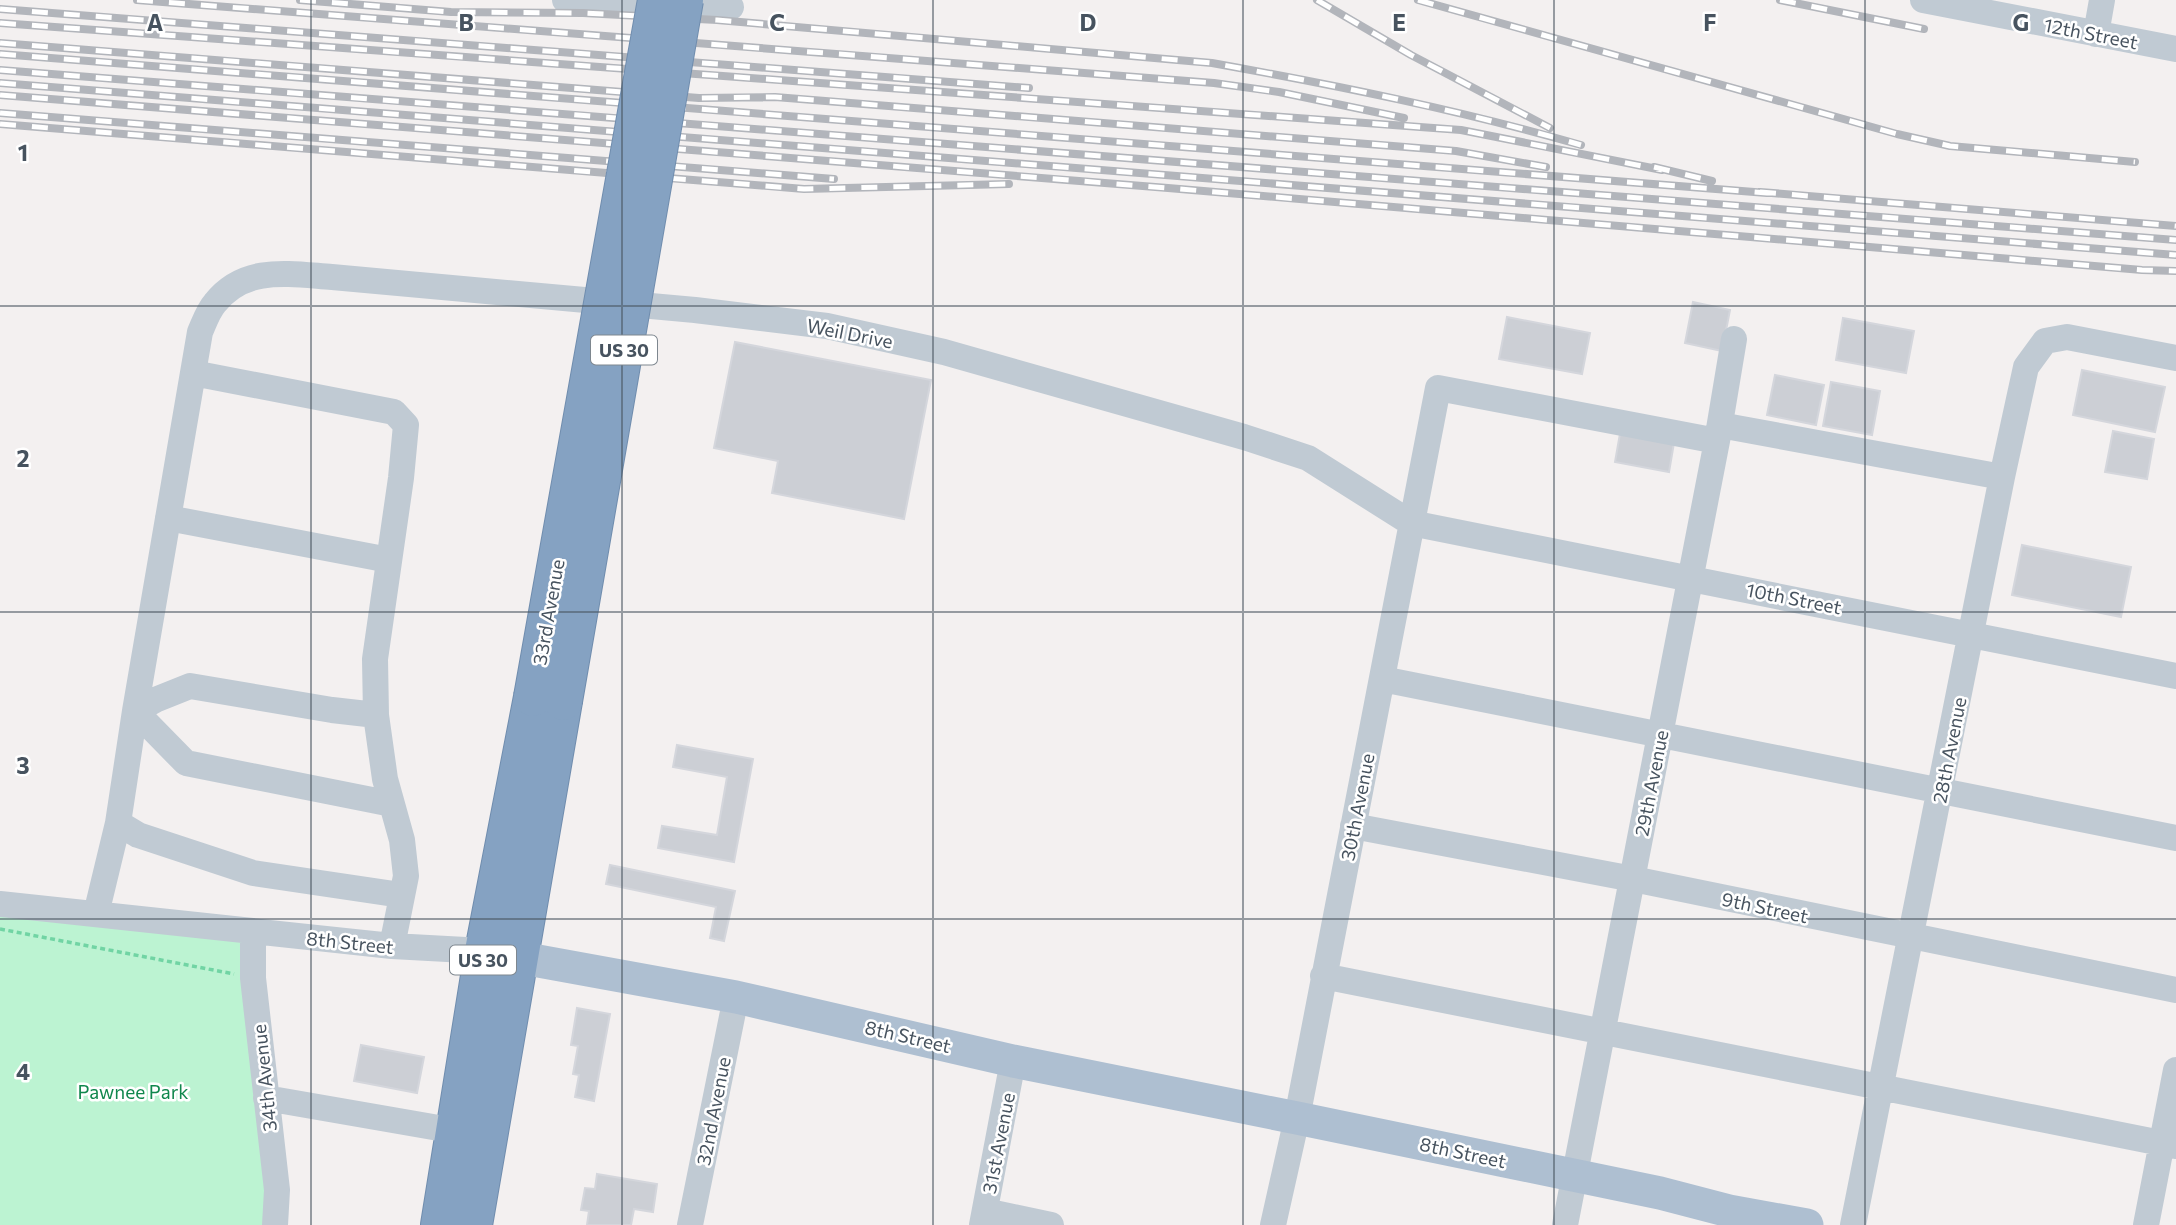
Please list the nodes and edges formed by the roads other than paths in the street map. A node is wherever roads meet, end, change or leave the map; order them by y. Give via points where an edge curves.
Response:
1 (565, 0) edge
2 (657, 0) edge
3 (684, 0) edge
4 (1923, 0) edge
5 (2102, 0) edge
6 (731, 7) dead end
7 (2096, 34) junction
8 (2176, 49) edge
9 (1734, 340) dead end
10 (2176, 358) edge
11 (193, 373) junction
12 (1718, 433) junction
13 (2002, 477) junction
14 (168, 518) junction
15 (1411, 523) junction
16 (389, 560) junction
17 (1691, 578) junction
18 (1972, 634) junction
19 (2176, 676) edge
20 (1382, 679) junction
21 (548, 699) junction
22 (135, 711) junction
23 (376, 715) junction
24 (1660, 735) junction
25 (1941, 791) junction
26 (392, 804) junction
27 (118, 823) junction
28 (1353, 826) junction
29 (2176, 838) edge
30 (1633, 879) junction
31 (401, 895) junction
32 (0, 904) edge
33 (96, 914) junction
34 (253, 932) junction
35 (1911, 937) junction
36 (392, 946) junction
37 (502, 954) junction
38 (1323, 976) junction
39 (2176, 990) edge
40 (736, 997) junction
41 (1603, 1032) junction
42 (1013, 1061) junction
43 (2176, 1070) edge
44 (1881, 1087) junction
45 (267, 1098) junction
46 (1297, 1118) junction
47 (456, 1130) junction
48 (2169, 1144) edge
49 (1575, 1175) junction
50 (984, 1218) edge
51 (275, 1225) edge
52 (440, 1225) edge
53 (473, 1225) edge
54 (690, 1225) edge
55 (1051, 1225) edge
56 (1273, 1225) edge
57 (1565, 1225) edge
58 (1807, 1225) edge
59 (1853, 1225) edge
60 (2146, 1225) edge

1 - 6 street
2 - 21 highway, 33rd Avenue / US 30, bridge
3 - 21 highway, 33rd Avenue / US 30, bridge
4 - 7 street, 12th Street
5 - 7 street
7 - 8 street, 12th Street
9 - 12 street, 29th Avenue
10 - 13 street, 28th Avenue via 2067,337 2045,341 2026,367
11 - 14 street
11 - 15 street, Weil Drive via 200,332 214,303 240,280 275,273 827,326 944,352 1307,458
11 - 16 street via 394,412 406,425
12 - 13 street
12 - 15 street, 30th Avenue via 1438,388
12 - 17 street, 29th Avenue
13 - 18 street, 28th Avenue
14 - 16 street
14 - 22 street
15 - 17 street, 10th Street
15 - 20 street, 30th Avenue
16 - 23 street via 375,659
17 - 18 street, 10th Street
17 - 24 street, 29th Avenue
18 - 19 street, 10th Street
18 - 25 street, 28th Avenue
20 - 24 street
20 - 28 street, 30th Avenue
21 - 37 highway, 33rd Avenue / US 30
22 - 23 street via 190,686
22 - 26 street via 186,762
22 - 27 street
23 - 26 street
24 - 25 street
24 - 30 street, 29th Avenue
25 - 29 street
25 - 35 street, 28th Avenue
26 - 31 street via 406,876
27 - 31 street via 138,835 253,873
27 - 33 street
28 - 30 street, 9th Street
28 - 38 street, 30th Avenue
30 - 35 street, 9th Street
30 - 41 street, 29th Avenue
31 - 36 street
32 - 33 street, 8th Street
33 - 34 street, 8th Street
34 - 36 street, 8th Street
34 - 45 street, 34th Avenue via 253,978
35 - 39 street, 9th Street
35 - 44 street, 28th Avenue
36 - 37 street, 8th Street
37 - 40 main road, 8th Street
37 - 47 highway, 33rd Avenue / US 30
37 - 53 highway, 33rd Avenue / US 30
38 - 41 street
38 - 46 street, 30th Avenue
40 - 42 main road, 8th Street
40 - 54 street, 32nd Avenue
41 - 44 street
41 - 49 street, 29th Avenue
42 - 46 main road, 8th Street
42 - 50 street, 31st Avenue
43 - 48 street
44 - 48 street
44 - 59 street, 28th Avenue
45 - 47 street
45 - 51 street, 34th Avenue via 277,1190
46 - 49 main road, 8th Street
46 - 56 street, 30th Avenue
47 - 52 highway, 33rd Avenue / US 30
48 - 60 street
49 - 57 street, 29th Avenue
49 - 58 main road, 8th Street
50 - 55 street

